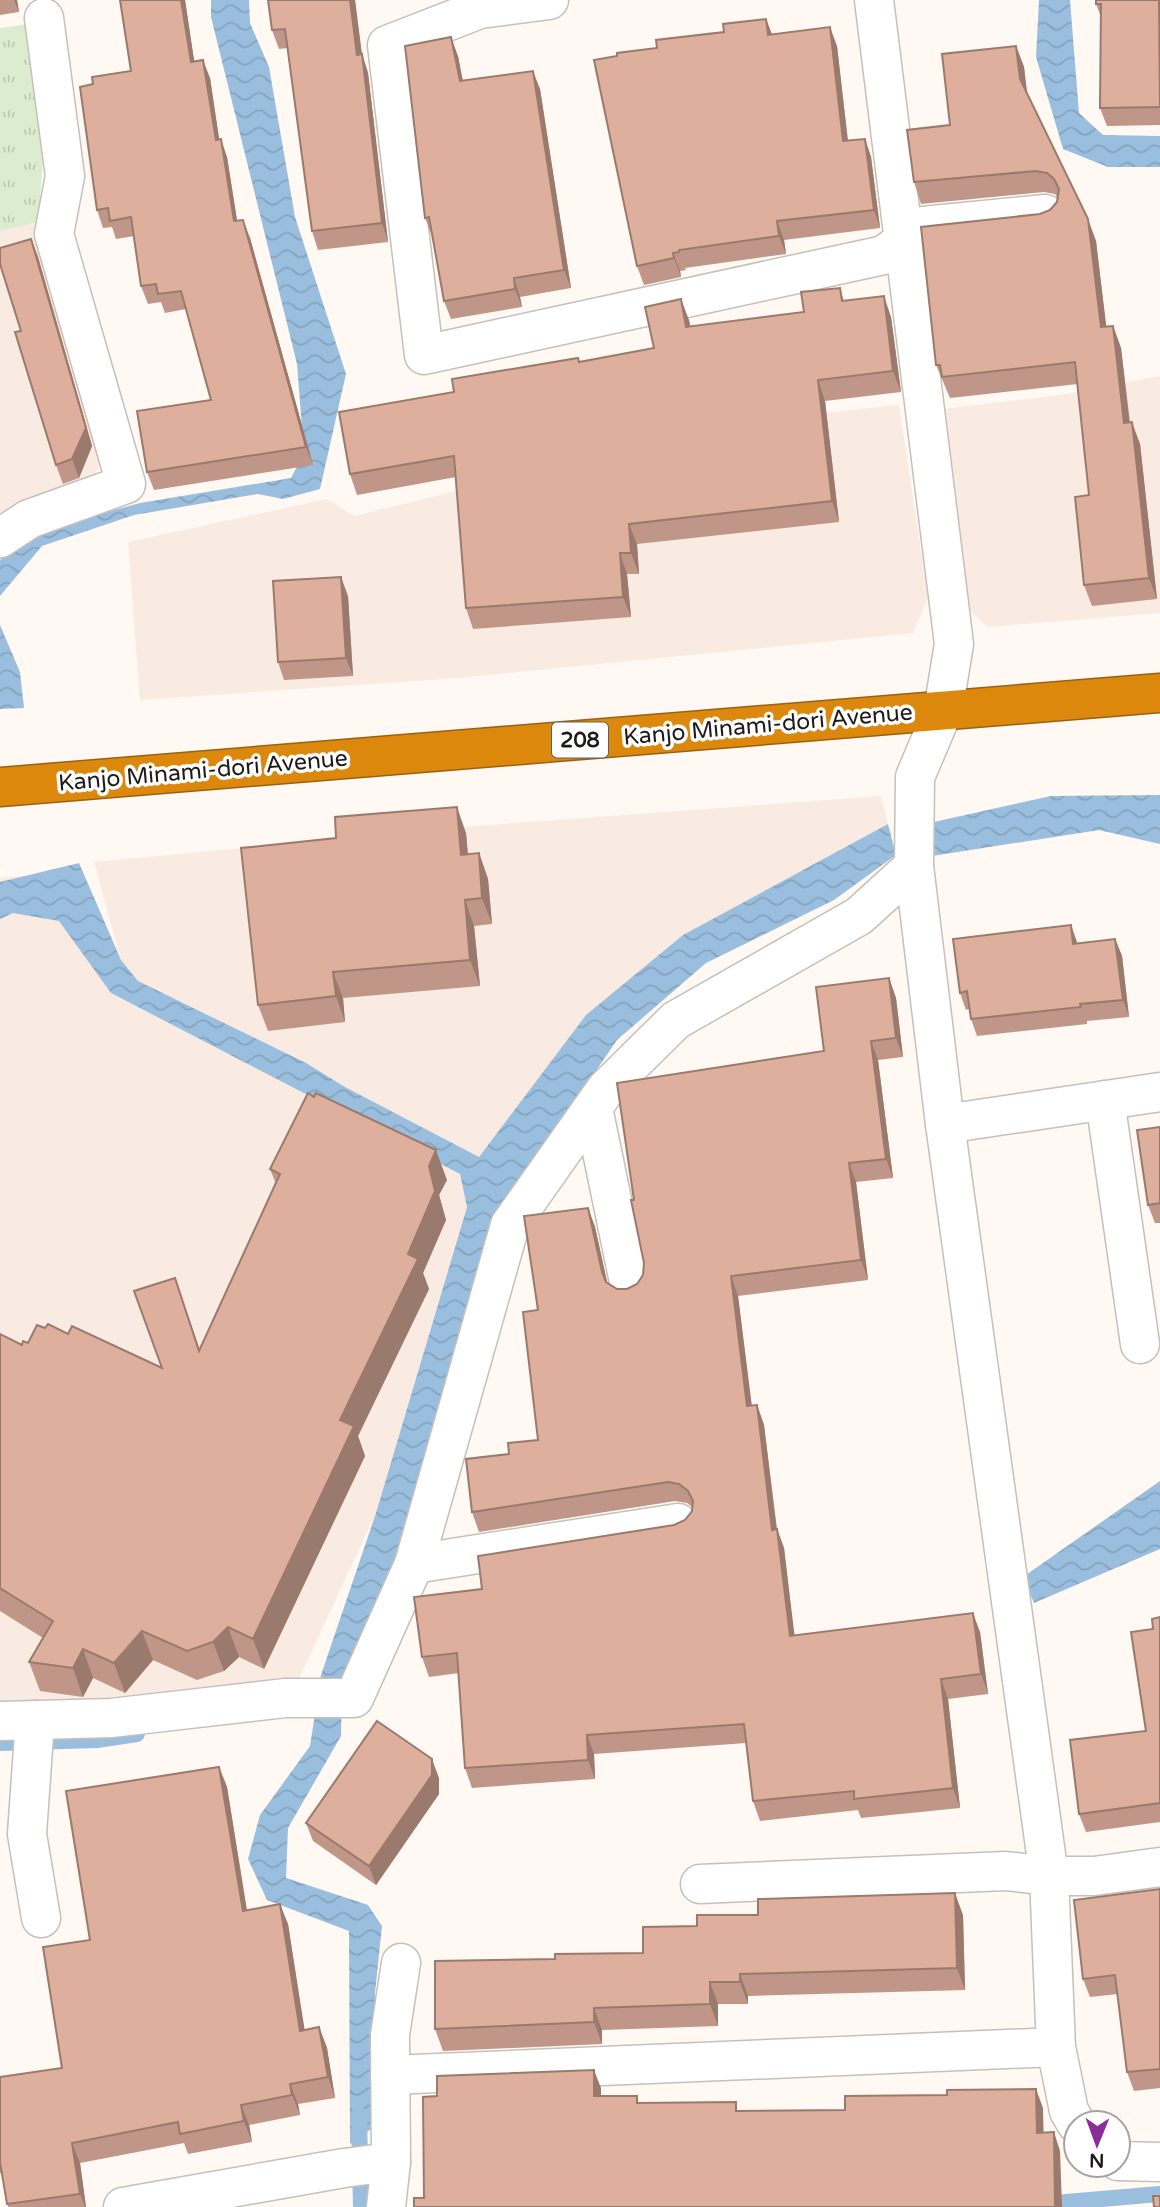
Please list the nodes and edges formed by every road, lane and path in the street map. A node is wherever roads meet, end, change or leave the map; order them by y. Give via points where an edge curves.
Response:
1 (549, 0) edge
2 (874, 0) edge
3 (44, 18) dead end
4 (1045, 214) edge
5 (904, 239) junction
6 (0, 538) edge
7 (1160, 693) edge
8 (943, 711) junction
9 (0, 787) edge
10 (914, 866) junction
11 (1160, 1092) edge
12 (1105, 1100) junction
13 (593, 1108) junction
14 (945, 1124) junction
15 (630, 1287) edge
16 (1140, 1344) dead end
17 (678, 1523) edge
18 (414, 1564) junction
19 (23, 1730) edge
20 (1160, 1867) edge
21 (1049, 1876) junction
22 (700, 1884) dead end
23 (41, 1918) dead end
24 (401, 1963) dead end
25 (1056, 2047) junction
26 (390, 2075) junction
27 (1069, 2109) edge
28 (1132, 2161) edge
29 (391, 2162) junction
30 (1160, 2162) edge
31 (123, 2207) edge
32 (386, 2207) edge

1 - 5 street via 480,9 387,46 424,355 884,255
2 - 5 street
3 - 6 street via 65,176 54,234 126,484 29,519
4 - 5 street via 923,226
5 - 8 street via 954,644
7 - 8 highway, Kanjo Minami-dori Avenue / 208
8 - 9 highway, Kanjo Minami-dori Avenue / 208
8 - 10 street via 915,777
10 - 13 street via 859,916 676,1020
10 - 14 street
11 - 12 street
12 - 14 street
12 - 16 street
13 - 15 street
13 - 18 street via 510,1225
14 - 21 street
17 - 18 street
18 - 19 street via 354,1699 285,1698
19 - 23 street via 27,1835
20 - 21 street via 1094,1876
21 - 22 street via 1006,1871
21 - 25 street
24 - 26 street via 390,2035
25 - 26 street
25 - 27 street
26 - 29 street
28 - 30 street
29 - 31 street
29 - 32 street

